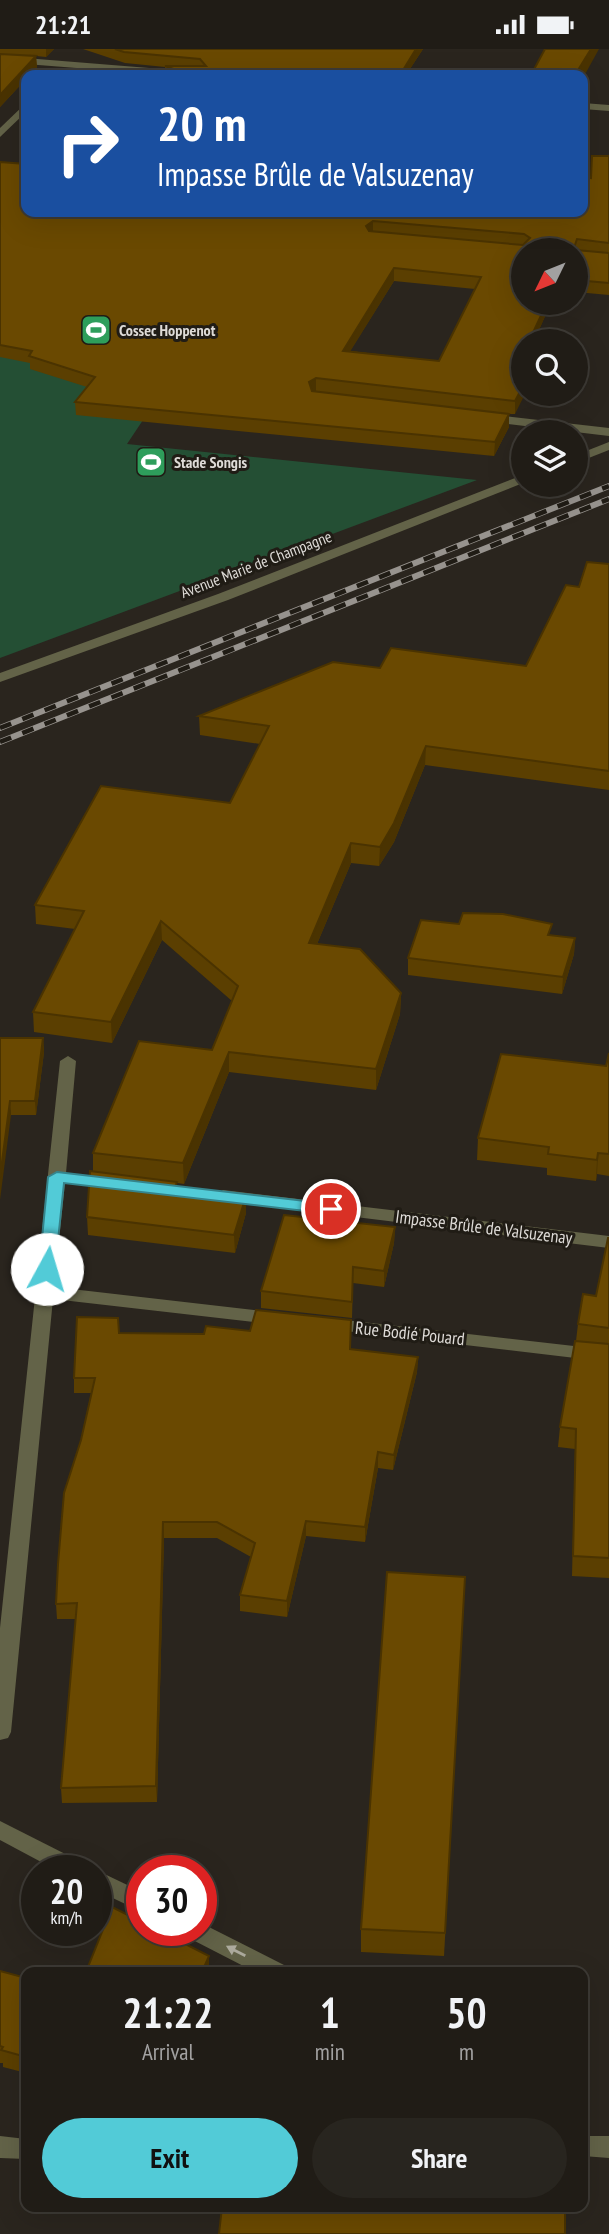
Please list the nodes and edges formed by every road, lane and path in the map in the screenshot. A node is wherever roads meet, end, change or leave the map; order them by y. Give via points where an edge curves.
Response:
1 (0, 59) edge
2 (67, 65) junction
3 (61, 70) edge
4 (133, 70) edge
5 (588, 106) edge
6 (609, 108) edge
7 (21, 111) edge
8 (0, 134) edge
9 (468, 415) edge
10 (609, 432) edge
11 (609, 446) edge
12 (588, 454) edge
13 (511, 484) edge
14 (0, 678) edge
15 (68, 1061) dead end
16 (57, 1177) junction
17 (125, 1185) edge
18 (208, 1195) edge
19 (609, 1242) edge
20 (45, 1292) junction
21 (609, 1356) edge
22 (0, 1732) edge
23 (0, 1830) edge
24 (48, 1855) edge
25 (217, 1941) edge
26 (266, 1967) edge
27 (588, 2146) edge
28 (0, 2147) edge
29 (609, 2147) edge
30 (21, 2149) edge

1 - 2 street
2 - 3 street
2 - 4 street
5 - 6 street
7 - 8 street
9 - 10 street
11 - 12 street
13 - 14 street, Avenue Marie de Champagne via 223,597
15 - 16 street
16 - 17 street
16 - 20 street
18 - 19 street, Impasse Brûle de Valsuzenay
20 - 21 street, Rue Bodié Pouard
20 - 22 street
23 - 24 street
26 -> 25 street
27 - 29 street
28 - 30 street

